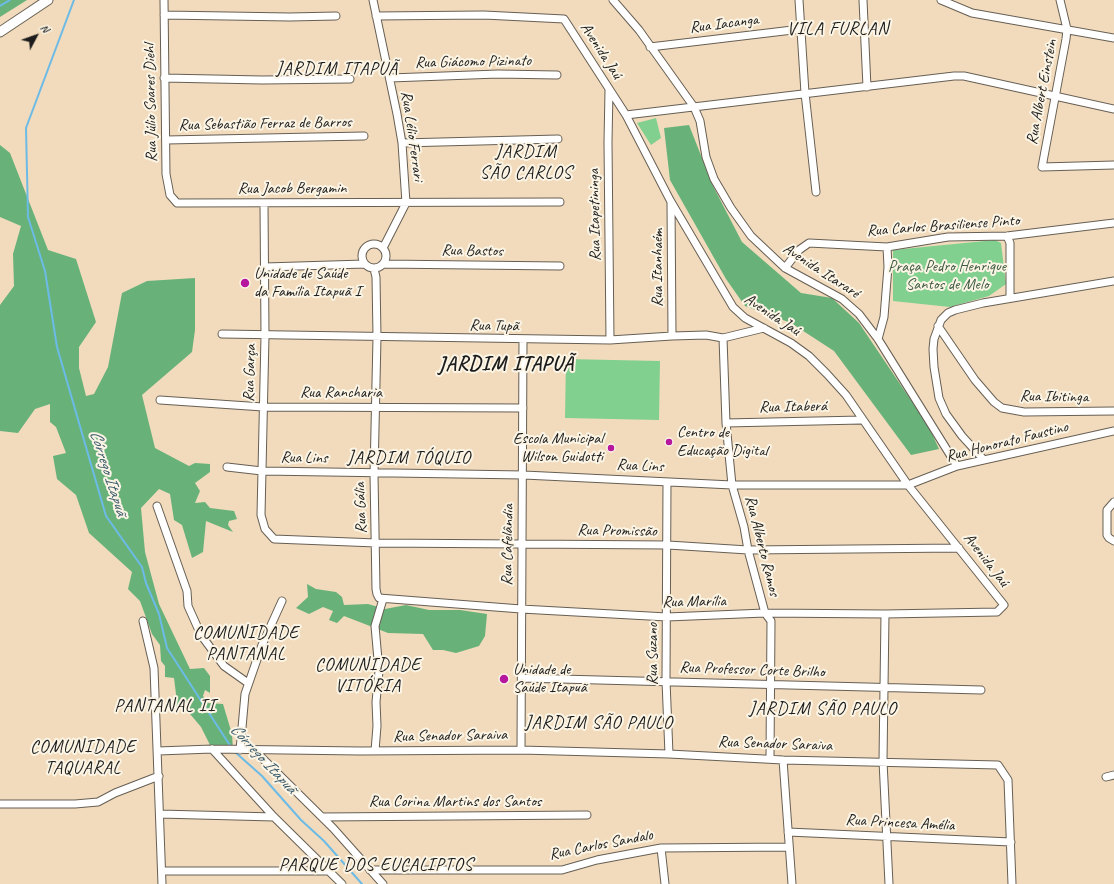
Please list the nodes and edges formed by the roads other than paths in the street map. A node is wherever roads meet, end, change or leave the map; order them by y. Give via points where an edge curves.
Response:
1 (48, 0) edge
2 (164, 0) edge
3 (373, 0) edge
4 (613, 0) edge
5 (799, 0) edge
6 (863, 0) edge
7 (941, 0) edge
8 (1060, 0) edge
9 (164, 15) junction
10 (336, 16) dead end
11 (376, 16) junction
12 (801, 29) junction
13 (1067, 29) junction
14 (0, 32) edge
15 (1114, 38) edge
16 (650, 47) junction
17 (557, 75) dead end
18 (164, 78) junction
19 (390, 78) junction
20 (350, 79) dead end
21 (867, 87) junction
22 (609, 90) junction
23 (805, 93) junction
24 (1056, 97) junction
25 (694, 107) junction
26 (1114, 109) edge
27 (626, 116) junction
28 (364, 136) dead end
29 (558, 139) dead end
30 (166, 140) junction
31 (402, 143) junction
32 (1114, 164) edge
33 (816, 192) dead end
34 (670, 200) junction
35 (560, 202) dead end
36 (177, 203) joint
37 (406, 203) junction
38 (264, 204) junction
39 (1114, 223) edge
40 (1007, 236) junction
41 (887, 246) junction
42 (383, 248) junction
43 (364, 264) junction
44 (383, 264) junction
45 (560, 266) dead end
46 (265, 267) junction
47 (374, 268) junction
48 (785, 268) junction
49 (1114, 280) edge
50 (1010, 297) junction
51 (938, 326) junction
52 (764, 328) junction
53 (222, 334) dead end
54 (265, 336) junction
55 (672, 336) junction
56 (377, 337) junction
57 (723, 338) junction
58 (878, 339) junction
59 (523, 340) junction
60 (610, 340) junction
61 (160, 400) dead end
62 (262, 407) junction
63 (377, 407) junction
64 (523, 408) junction
65 (1114, 411) edge
66 (861, 420) junction
67 (726, 423) junction
68 (1114, 431) edge
69 (984, 460) junction
70 (957, 466) junction
71 (227, 467) dead end
72 (262, 472) junction
73 (374, 474) junction
74 (524, 475) junction
75 (667, 482) junction
76 (732, 485) junction
77 (908, 485) junction
78 (1114, 502) edge
79 (157, 506) dead end
80 (274, 539) joint
81 (1114, 541) edge
82 (376, 543) junction
83 (523, 544) junction
84 (668, 545) junction
85 (959, 548) junction
86 (748, 550) junction
87 (383, 599) junction
88 (282, 601) dead end
89 (1004, 605) joint
90 (521, 609) junction
91 (765, 613) junction
92 (885, 614) junction
93 (667, 617) junction
94 (143, 621) dead end
95 (522, 678) junction
96 (666, 681) junction
97 (248, 683) junction
98 (771, 685) junction
99 (883, 688) junction
100 (981, 690) dead end
101 (212, 749) junction
102 (240, 750) junction
103 (254, 750) junction
104 (521, 750) junction
105 (158, 751) junction
106 (375, 751) junction
107 (669, 754) junction
108 (770, 758) junction
109 (783, 760) junction
110 (883, 761) junction
111 (1114, 775) edge
112 (159, 776) junction
113 (1106, 777) dead end
114 (0, 804) edge
115 (160, 814) junction
116 (587, 815) dead end
117 (274, 817) junction
118 (322, 817) junction
119 (788, 832) junction
120 (887, 836) junction
121 (1011, 842) junction
122 (789, 847) junction
123 (662, 848) junction
124 (370, 870) junction
125 (162, 871) junction
126 (329, 871) junction
127 (162, 884) edge
128 (342, 884) edge
129 (383, 884) edge
130 (665, 884) edge
131 (792, 884) edge
132 (889, 884) edge
133 (1012, 884) edge

1 - 14 street
2 - 9 street, Rua Júlio Soares Diehl
3 - 11 street, Rua Lélio Ferrari
4 - 16 street, Avenida Itararé
5 - 12 street
6 - 21 street
7 - 13 street via 972,13
8 - 13 street, Rua Albert Einstein
9 - 10 street
9 - 18 street, Rua Júlio Soares Diehl
11 - 19 street, Rua Lélio Ferrari
11 - 22 street, Avenida Jaú via 484,14 564,19
12 - 16 street, Rua Iacanga
12 - 23 street
13 - 15 street
13 - 24 street, Rua Albert Einstein
16 - 25 street, Avenida Itararé
17 - 19 street, Rua Giácomo Pizinato via 498,74
18 - 20 street
18 - 30 street, Rua Júlio Soares Diehl
19 - 31 street, Rua Lélio Ferrari
21 - 23 street
21 - 24 street via 964,76
22 - 27 street, Avenida Jaú
22 - 60 street, Rua Itapetininga
23 - 25 street
23 - 33 street
24 - 26 street
24 - 32 street, Rua Albert Einstein via 1042,167
25 - 27 street
25 - 48 street, Avenida Itararé via 700,121 706,157 720,191 751,236
27 - 34 street, Avenida Jaú
28 - 30 street, Rua Sebastião Ferraz de Barros
29 - 31 street
30 - 36 street, Rua Júlio Soares Diehl via 168,188
31 - 37 street, Rua Lélio Ferrari
34 - 52 street, Avenida Jaú via 737,313
34 - 55 street, Rua Itanhaém
35 - 37 street, Rua Jacob Bergamin
36 - 38 street, Rua Jacob Bergamin
37 - 38 street, Rua Jacob Bergamin
37 - 42 street, Rua Lélio Ferrari
38 - 46 street, Rua Garça
39 - 40 street, Rua Carlos Brasiliense Pinto
40 - 41 street, Rua Carlos Brasiliense Pinto via 948,237
40 - 50 street via 1010,243
41 - 48 street, Rua Carlos Brasiliense Pinto via 809,243 799,250
41 - 58 street via 884,317
42 - 43 street via 374,244 366,247 362,253
42 - 44 street via 386,258
43 - 46 street
43 - 47 street
44 - 45 street, Rua Bastos
44 - 47 street
46 - 54 street, Rua Garça
47 - 56 street, Rua Gália
48 - 58 street, Avenida Itararé via 849,304
49 - 50 street
50 - 51 street via 955,310 948,313
51 - 65 street, Rua Ibitinga via 974,380 1002,408 1024,412
51 - 69 street via 933,349 939,398 946,414
52 - 57 street, Rua Tupã
52 - 66 street, Avenida Jaú via 809,356 846,395
53 - 54 street, Rua Tupã
54 - 56 street, Rua Tupã
54 - 62 street, Rua Garça
55 - 57 street, Rua Tupã via 706,335
55 - 60 street, Rua Tupã
56 - 59 street, Rua Tupã
56 - 63 street, Rua Gália
57 - 67 street, Rua Alberto Ramos
58 - 70 street, Avenida Itararé
59 - 60 street, Rua Tupã
59 - 64 street, Rua Cafelândia
61 - 62 street, Rua Rancharia
62 - 63 street, Rua Rancharia
62 - 72 street, Rua Garça
63 - 64 street, Rua Rancharia
63 - 73 street, Rua Gália
64 - 74 street, Rua Cafelândia
66 - 67 street, Rua Itaberá
66 - 77 street, Avenida Jaú
67 - 76 street, Rua Alberto Ramos
68 - 69 street, Rua Honorato Faustino
69 - 70 street, Rua Honorato Faustino
70 - 77 street, Rua Honorato Faustino
71 - 72 street, Rua Lins
72 - 73 street, Rua Lins
72 - 80 street, Rua Garça via 262,522
73 - 74 street, Rua Lins
73 - 82 street, Rua Gália
74 - 75 street, Rua Lins
74 - 83 street, Rua Cafelândia
75 - 76 street, Rua Lins
75 - 84 street, Rua Suzano
76 - 77 street, Rua Lins
76 - 86 street, Rua Alberto Ramos
77 - 85 street, Avenida Jaú
78 - 81 street via 1107,510 1107,535
79 - 97 street via 187,591 188,606 201,635 224,666
80 - 82 street, Rua Promissão
82 - 83 street, Rua Promissão
82 - 87 street, Rua Gália via 377,594
83 - 84 street, Rua Promissão
83 - 90 street, Rua Cafelândia
84 - 86 street, Rua Promissão
84 - 93 street, Rua Suzano
85 - 86 street, Rua Promissão
85 - 89 street, Avenida Jaú
86 - 91 street, Rua Alberto Ramos
87 - 90 street, Rua Marília
87 - 106 street via 375,626 379,671
88 - 97 street
89 - 92 street, Rua Marília via 997,612
90 - 93 street, Rua Marília
90 - 95 street, Rua Cafelândia
91 - 92 street, Rua Marília
91 - 93 street, Rua Marília
91 - 98 street, Rua Alberto Ramos via 771,621 772,630
92 - 99 street
93 - 96 street, Rua Suzano
94 - 105 street via 154,668
95 - 96 street, Rua Professor Corte Brilho
95 - 104 street, Rua Cafelândia
96 - 98 street, Rua Professor Corte Brilho
96 - 107 street, Rua Suzano
97 - 102 street via 242,714
98 - 99 street, Rua Professor Corte Brilho
98 - 108 street, Rua Alberto Ramos
99 - 100 street, Rua Professor Corte Brilho
99 - 110 street
101 - 102 street, Rua Senador Saraiva
101 - 105 street, Rua Senador Saraiva
101 - 117 street
102 - 103 street, Rua Senador Saraiva
103 - 106 street, Rua Senador Saraiva
103 - 118 street
104 - 106 street, Rua Senador Saraiva
104 - 107 street, Rua Senador Saraiva
105 - 112 street
107 - 108 street, Rua Senador Saraiva
108 - 109 street, Rua Senador Saraiva
109 - 110 street, Rua Senador Saraiva
109 - 119 street
110 - 120 street
110 - 121 street, Rua Senador Saraiva via 998,765 1008,780
111 - 113 street
112 - 114 street via 98,802
112 - 115 street
115 - 117 street
115 - 125 street
116 - 118 street, Rua Corina Martins dos Santos
117 - 126 street
118 - 124 street
119 - 120 street, Rua Princesa Amélia
119 - 122 street
120 - 121 street, Rua Princesa Amélia
120 - 132 street
121 - 133 street
122 - 123 street, Rua Carlos Sandalo
122 - 131 street
123 - 124 street, Rua Carlos Sandalo via 597,860 562,870
123 - 130 street
124 - 129 street
125 - 126 street
125 - 127 street
126 - 128 street

